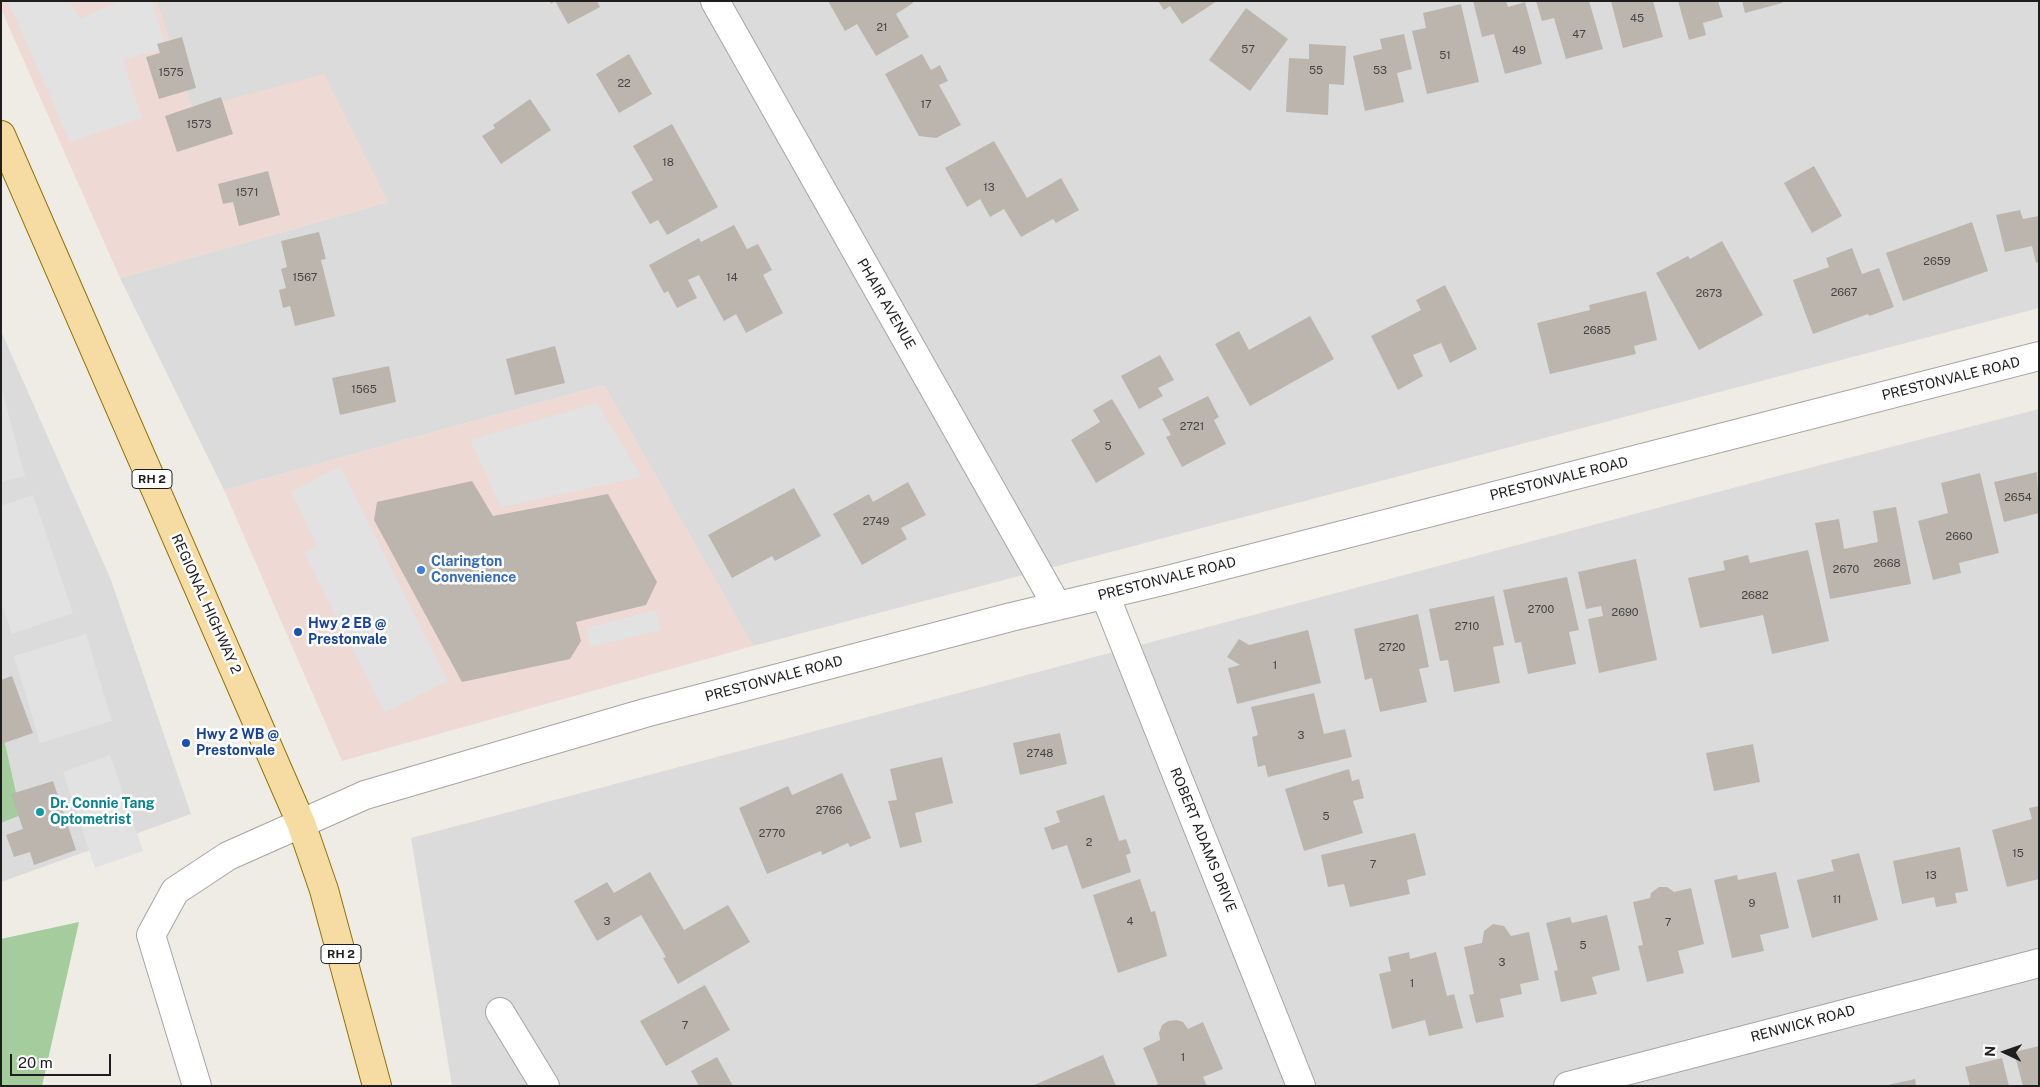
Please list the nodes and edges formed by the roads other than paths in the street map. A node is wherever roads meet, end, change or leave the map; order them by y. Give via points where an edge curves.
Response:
1 (715, 1) edge
2 (1, 135) edge
3 (2039, 356) edge
4 (1106, 595) junction
5 (1057, 606) junction
6 (301, 823) junction
7 (2039, 963) edge
8 (500, 1012) dead end
9 (198, 1086) edge
10 (377, 1086) edge
11 (545, 1086) edge
12 (1301, 1086) edge
13 (1568, 1086) edge

1 - 5 street, PHAIR AVENUE
2 - 6 main road, REGIONAL HIGHWAY 2 / RH 2
3 - 4 street, PRESTONVALE ROAD
4 - 5 street, PRESTONVALE ROAD
4 - 12 street, ROBERT ADAMS DRIVE
5 - 6 street, PRESTONVALE ROAD via 645,713 365,795
6 - 9 street, PRESTONVALE ROAD via 228,856 175,891 151,935
6 - 10 main road, REGIONAL HIGHWAY 2 / RH 2 via 324,890
7 - 13 street, RENWICK ROAD
8 - 11 street

